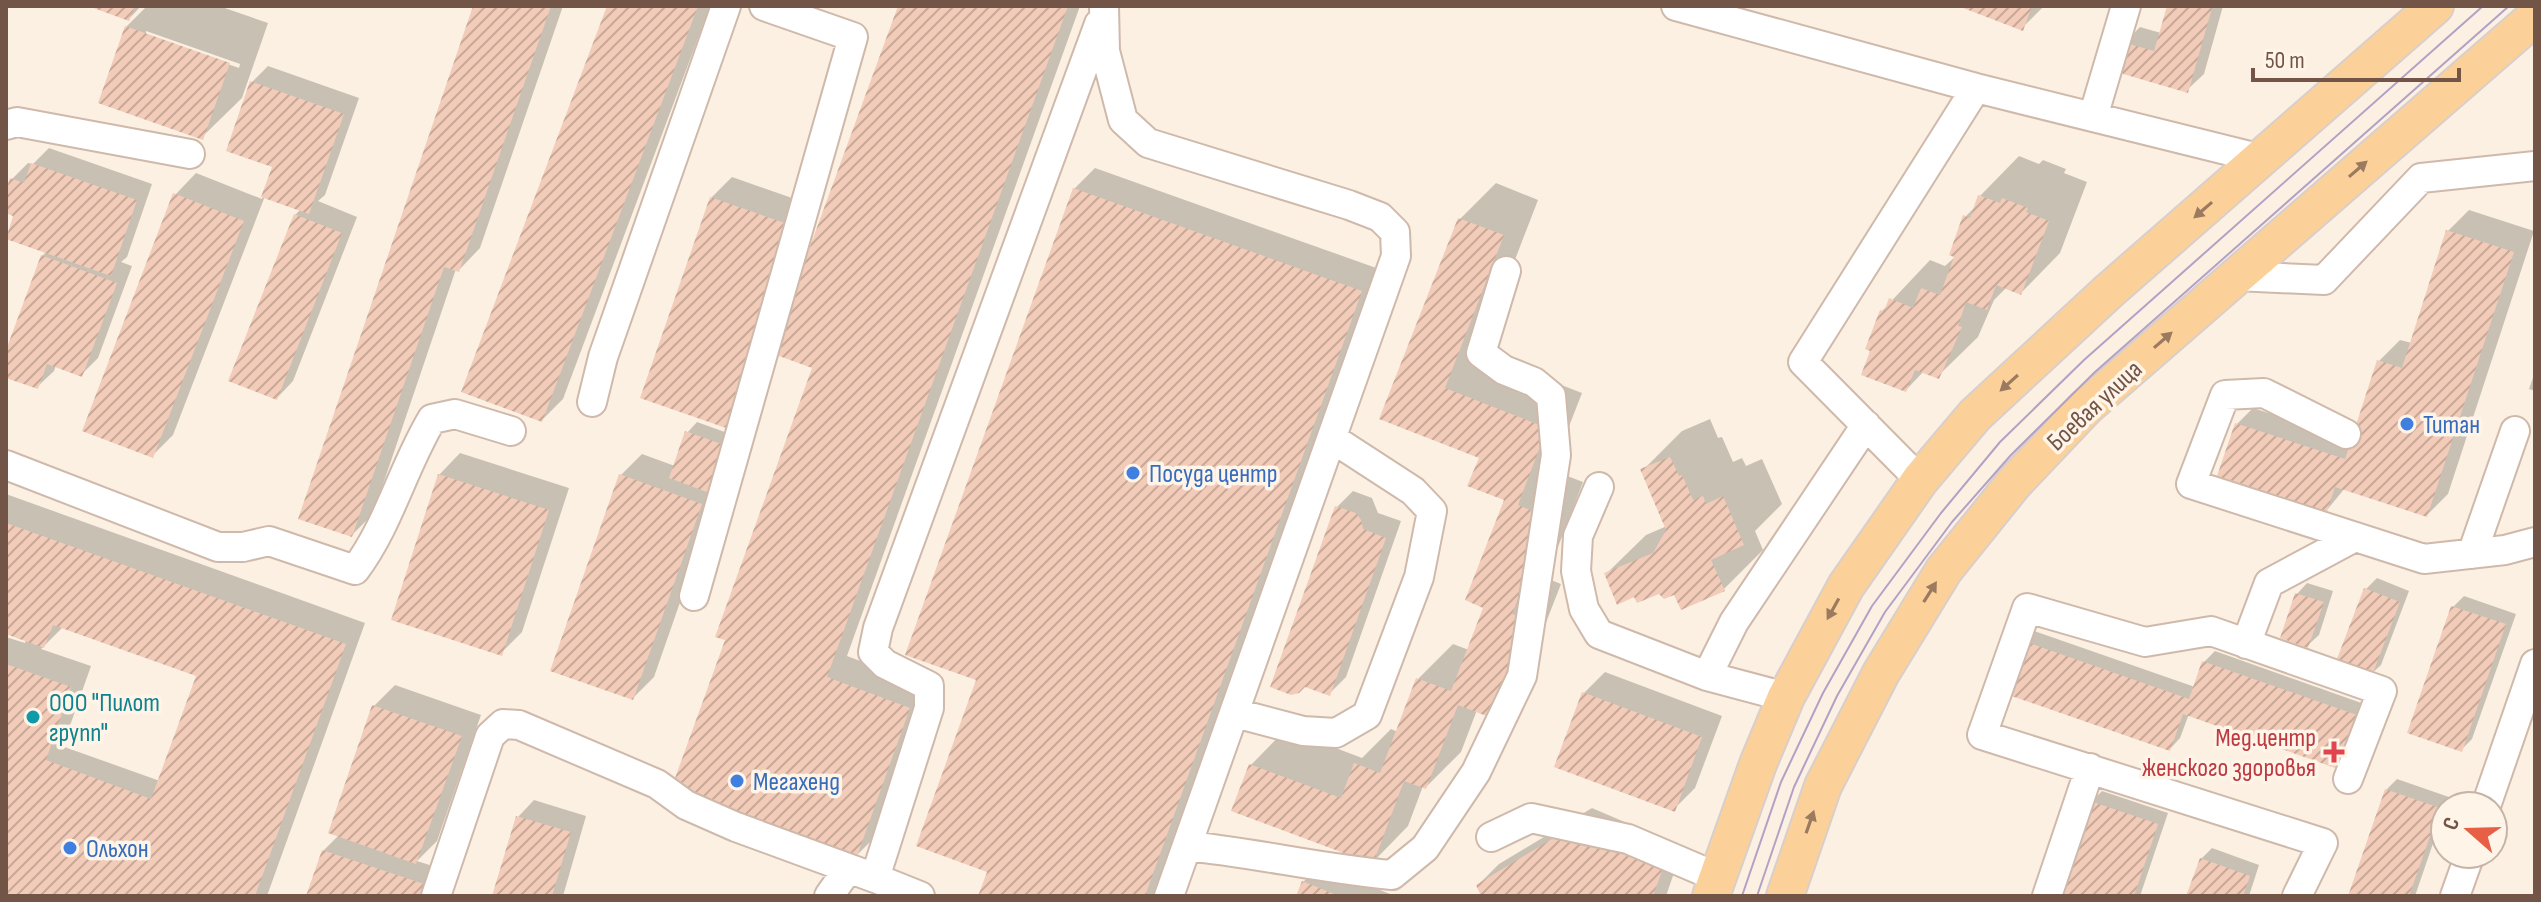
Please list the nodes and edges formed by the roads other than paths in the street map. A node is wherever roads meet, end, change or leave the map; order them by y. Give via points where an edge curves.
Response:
1 (726, 6) edge
2 (764, 6) edge
3 (1676, 6) edge
4 (2126, 6) edge
5 (2435, 6) edge
6 (1104, 9) edge
7 (2535, 17) edge
8 (1976, 88) junction
9 (2093, 117) junction
10 (6, 125) edge
11 (190, 154) dead end
12 (2262, 159) junction
13 (2535, 166) edge
14 (1506, 271) dead end
15 (2236, 276) junction
16 (592, 402) dead end
17 (1866, 425) junction
18 (511, 431) dead end
19 (2515, 431) dead end
20 (2346, 434) dead end
21 (1333, 439) junction
22 (6, 465) edge
23 (1920, 480) junction
24 (1599, 487) dead end
25 (2355, 537) junction
26 (2535, 542) edge
27 (2472, 554) junction
28 (694, 596) dead end
29 (2246, 644) junction
30 (2535, 664) edge
31 (1707, 676) junction
32 (1786, 697) junction
33 (1235, 713) junction
34 (2090, 768) junction
35 (2348, 779) dead end
36 (2492, 790) edge
37 (1491, 837) dead end
38 (1187, 846) junction
39 (2464, 870) edge
40 (862, 873) junction
41 (1714, 886) edge
42 (436, 896) edge
43 (829, 896) edge
44 (920, 896) edge
45 (1169, 896) edge
46 (1785, 896) edge
47 (2047, 896) edge
48 (2297, 896) edge
49 (2455, 896) edge

1 - 16 street via 603,357
2 - 28 street via 853,37
3 - 8 street
4 - 9 street
5 - 12 main road
6 - 21 street via 1105,51 1123,120 1148,143 1349,205 1380,217 1395,232 1396,256
6 - 40 street via 878,628 873,652 885,664 929,686 929,708
15 -> 7 main road, Боевая улица
8 - 9 street
8 - 17 street via 1803,362
9 - 12 street
10 - 11 street via 17,122
12 -> 23 main road via 1975,415
13 - 15 street via 2421,178 2324,280
14 - 38 street via 1481,353 1551,396 1556,455 1522,676 1476,772 1425,848 1392,875
46 -> 15 main road, Боевая улица via 1823,786 1881,673 1944,570 2014,483 2086,407
17 - 23 street
17 - 31 street via 1734,622
18 - 22 street via 455,414 432,419 369,552 355,570 269,541 218,547
19 - 27 street
20 - 25 street via 2264,393 2225,395 2191,484
21 - 33 street
21 - 33 street via 1413,491 1432,511 1419,577 1367,715 1336,733 1303,731
23 -> 32 main road via 1846,586
24 - 31 street via 1578,536 1576,571 1584,609 1599,634
25 - 27 street via 2424,559
25 - 29 street via 2269,583
26 - 27 street
29 - 34 street via 2211,631 2145,642 2027,608 1982,735
29 - 35 street via 2382,691
30 - 36 street
31 - 32 street
32 - 41 main road
33 - 38 street
34 - 47 street
34 - 48 street via 2323,843
37 - 41 street via 1531,818 1628,839
38 - 45 street
39 - 49 street
40 - 42 street via 711,816 657,784 519,725 503,724 490,736
40 - 43 street
40 - 44 street

